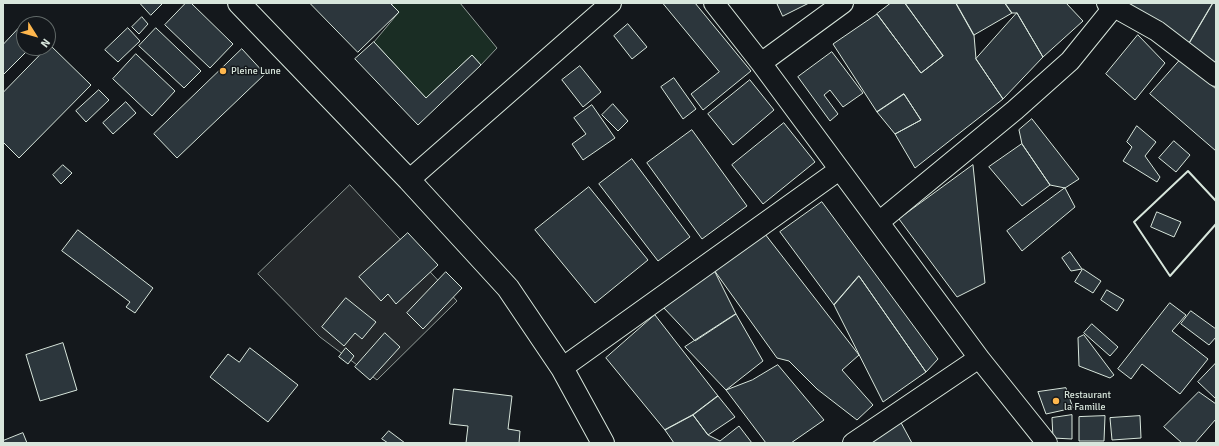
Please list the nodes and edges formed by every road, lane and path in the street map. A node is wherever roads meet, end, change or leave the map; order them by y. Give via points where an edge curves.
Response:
1 (239, 3) edge
2 (611, 3) edge
3 (714, 3) edge
4 (843, 3) edge
5 (1113, 4) edge
6 (761, 63) junction
7 (1216, 76) edge
8 (839, 170) junction
9 (409, 180) junction
10 (879, 222) junction
11 (979, 358) junction
12 (562, 368) junction
13 (603, 443) edge
14 (853, 443) edge
15 (1047, 443) edge

1 - 9 highway
2 - 9 street
3 - 6 street
4 - 6 street
5 - 7 street via 1157,31
5 - 10 street via 1070,61 1015,110
6 - 8 street
8 - 10 street
8 - 12 street
9 - 12 highway via 508,288
10 - 11 street
11 - 14 street
11 - 15 street
12 - 13 highway

